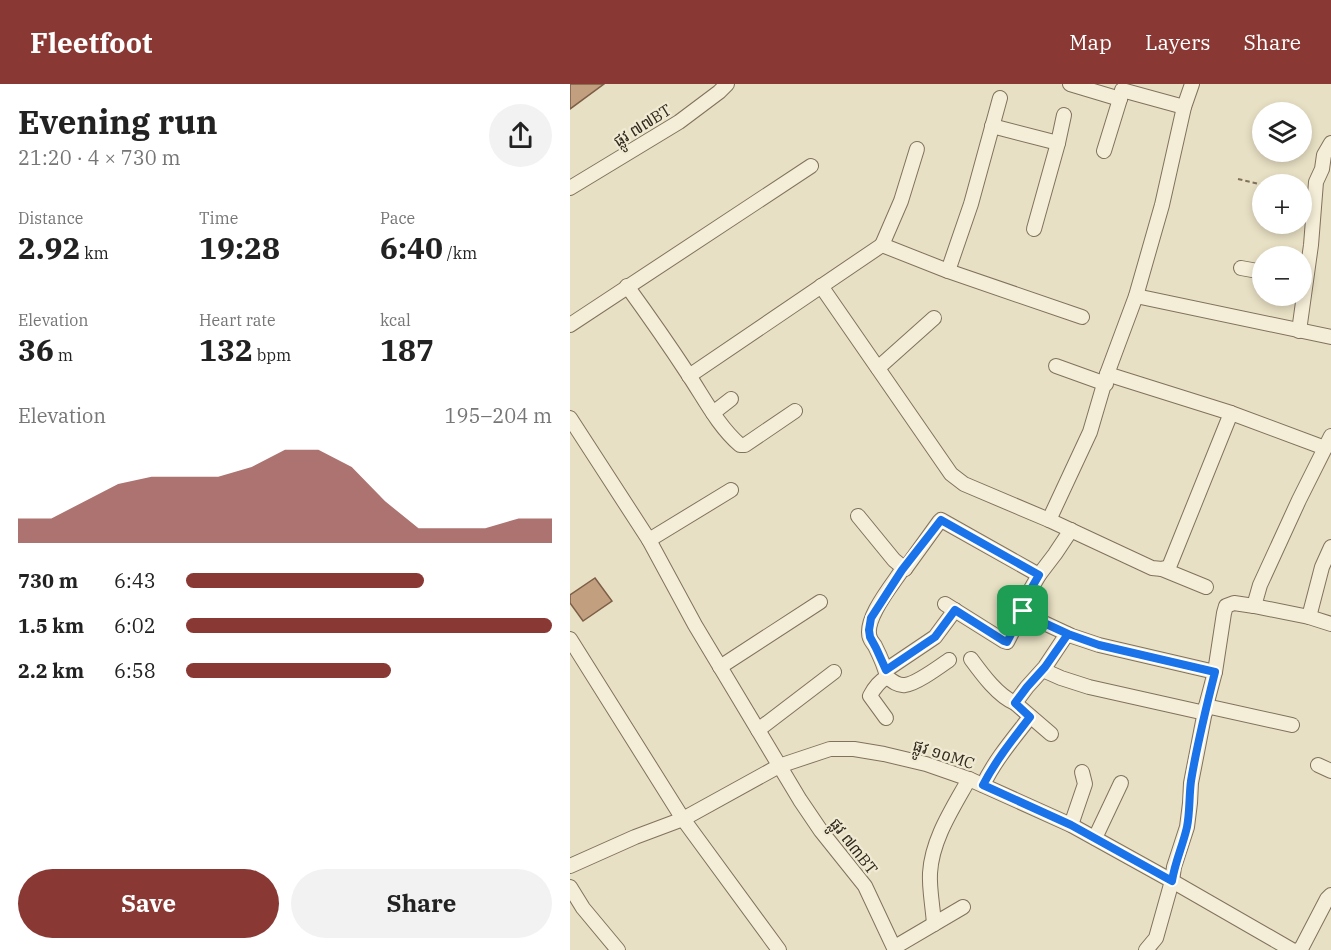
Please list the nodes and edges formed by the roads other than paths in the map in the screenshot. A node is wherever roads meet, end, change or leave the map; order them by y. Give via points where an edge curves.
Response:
1 (727, 84) edge
2 (1070, 84) edge
3 (1192, 84) edge
4 (1121, 91) edge
5 (1000, 98) dead end
6 (1184, 107) junction
7 (1064, 115) dead end
8 (992, 126) junction
9 (1059, 143) junction
10 (1331, 144) edge
11 (918, 149) dead end
12 (1104, 151) dead end
13 (812, 166) dead end
14 (570, 188) edge
15 (1034, 229) dead end
16 (882, 245) junction
17 (1311, 246) edge
18 (1241, 268) dead end
19 (1252, 270) edge
20 (948, 271) junction
21 (627, 286) junction
22 (821, 286) junction
23 (1136, 296) junction
24 (1301, 306) edge
25 (1082, 317) dead end
26 (934, 318) dead end
27 (570, 325) edge
28 (1299, 331) junction
29 (1331, 337) edge
30 (1056, 366) dead end
31 (878, 368) junction
32 (689, 376) junction
33 (1106, 379) junction
34 (731, 399) dead end
35 (795, 411) dead end
36 (712, 413) junction
37 (1231, 413) junction
38 (570, 418) edge
39 (1328, 442) edge
40 (731, 490) dead end
41 (858, 516) dead end
42 (1049, 520) junction
43 (1071, 530) junction
44 (649, 540) junction
45 (1331, 547) edge
46 (905, 568) junction
47 (1162, 569) junction
48 (1039, 575) junction
49 (1206, 587) dead end
50 (820, 602) dead end
51 (1254, 606) junction
52 (1023, 611) junction
53 (1309, 617) junction
54 (1331, 624) edge
55 (1068, 634) junction
56 (570, 639) edge
57 (971, 659) dead end
58 (949, 660) dead end
59 (720, 667) junction
60 (1043, 670) junction
61 (834, 672) dead end
62 (1215, 672) junction
63 (886, 674) junction
64 (1015, 703) junction
65 (1206, 709) junction
66 (1030, 717) junction
67 (886, 718) dead end
68 (1292, 725) dead end
69 (758, 730) junction
70 (1051, 734) dead end
71 (779, 766) junction
72 (1082, 772) dead end
73 (969, 779) junction
74 (1121, 783) dead end
75 (983, 785) junction
76 (683, 819) junction
77 (1071, 825) junction
78 (1095, 838) junction
79 (570, 867) edge
80 (1172, 881) junction
81 (570, 887) edge
82 (1331, 895) edge
83 (963, 907) dead end
84 (934, 924) junction
85 (895, 949) edge
86 (618, 950) edge
87 (780, 950) edge
88 (1146, 950) edge
89 (1292, 950) edge
90 (1299, 950) edge

1 - 14 street, ផ្លូវ ៧៧BT via 679,122
2 - 4 street
3 - 6 street
4 - 6 street
4 - 12 street
5 - 8 street
6 - 23 street
7 - 9 street
8 - 9 street
8 - 20 street
9 - 15 street
10 - 17 street via 1316,182
11 - 16 street
13 - 21 street
16 - 20 street
16 - 22 street
18 - 19 street
20 - 25 street
21 - 27 street
21 - 32 street
22 - 31 street
22 - 32 street
23 - 28 street
23 - 33 street
24 - 28 street
26 - 31 street
28 - 29 street
30 - 33 street
31 - 42 street via 951,474 964,484
32 - 36 street
33 - 37 street
33 - 42 street via 1090,432
34 - 36 street
35 - 36 street via 745,445 740,445
37 - 39 street
37 - 47 street via 1169,567
38 - 44 street, ផ្លូវ ៧៣BT
39 - 51 street via 1260,585
40 - 44 street
41 - 46 street
42 - 43 street
43 - 47 street via 1152,568
43 - 48 street
44 - 59 street, ផ្លូវ ៧៣BT
45 - 53 street
46 - 48 street via 941,520
46 - 63 street via 871,618 870,637
47 - 49 street
48 - 52 street via 1024,601
50 - 59 street
51 - 53 street
51 - 62 street via 1226,606
52 - 55 street
52 - 63 street via 1007,642 950,607 935,637
53 - 54 street
55 - 60 street
55 - 62 street
56 - 76 street
57 - 64 street via 982,675
58 - 63 street via 905,685
59 - 69 street, ផ្លូវ ៧៣BT
60 - 64 street
60 - 65 street via 1089,687
61 - 69 street
62 - 65 street
63 - 67 street via 870,696
64 - 66 street
65 - 68 street
65 - 80 street via 1191,783 1187,827
66 - 70 street
66 - 75 street
69 - 71 street, ផ្លូវ ៧៣BT
71 - 73 street, ផ្លូវ ១០MC via 830,749 854,748 926,764
71 - 76 street, ផ្លូវ ១០MC
71 - 85 street, ផ្លូវ ៧៣BT via 821,831 865,886
72 - 77 street via 1086,784
73 - 75 street, ផ្លូវ ១០MC
73 - 84 street via 934,851 930,873
74 - 78 street
75 - 77 street, ផ្លូវ ១០MC
76 - 79 street, ផ្លូវ ១០MC
76 - 87 street
77 - 78 street, ផ្លូវ ១០MC
78 - 80 street, ផ្លូវ ១០MC
80 - 88 street via 1156,938
80 - 89 street, ផ្លូវ ១០MC
81 - 86 street
82 - 90 street
83 - 84 street
84 - 85 street

